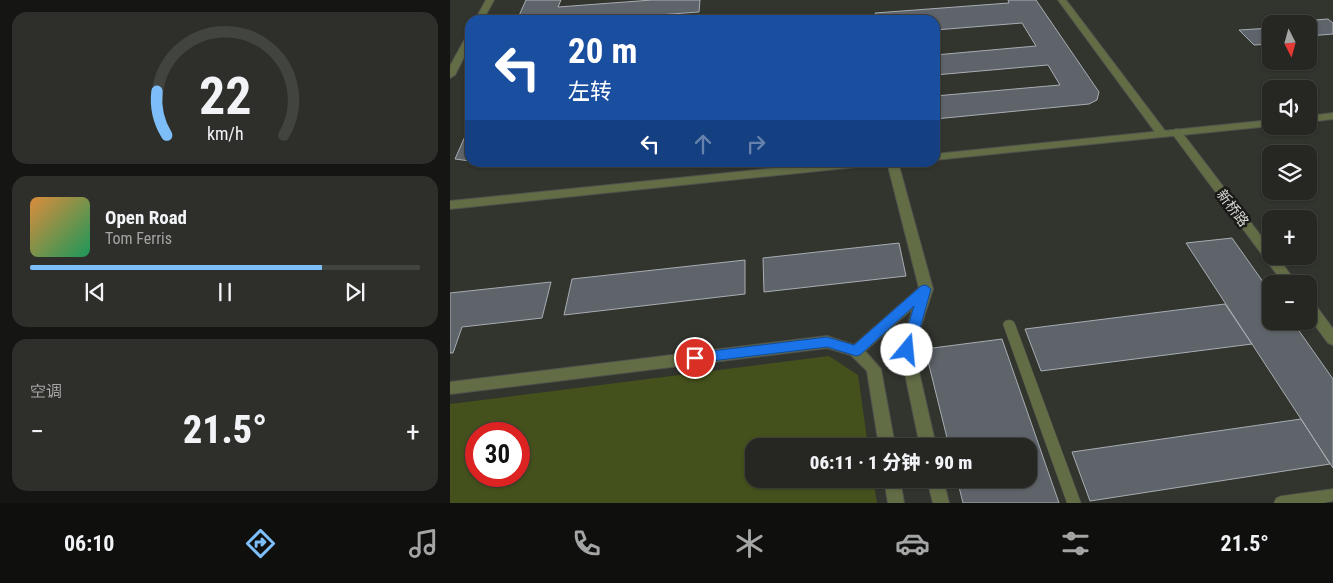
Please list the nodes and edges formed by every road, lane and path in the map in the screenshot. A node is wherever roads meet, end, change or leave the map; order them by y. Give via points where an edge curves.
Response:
1 (490, 0) edge
2 (1062, 0) edge
3 (482, 15) edge
4 (465, 46) edge
5 (450, 75) edge
6 (1333, 116) edge
7 (1317, 118) edge
8 (1262, 124) edge
9 (1176, 132) junction
10 (1162, 134) junction
11 (940, 156) edge
12 (828, 167) edge
13 (893, 167) edge
14 (450, 206) edge
15 (1284, 275) edge
16 (926, 289) junction
17 (1317, 318) edge
18 (1009, 324) dead end
19 (1333, 339) edge
20 (856, 351) junction
21 (450, 388) edge
22 (886, 438) edge
23 (926, 438) edge
24 (894, 488) edge
25 (938, 488) edge
26 (1333, 495) edge
27 (896, 503) edge
28 (941, 503) edge
29 (1074, 503) edge
30 (1280, 503) edge

1 - 3 street
2 - 10 street
4 - 5 street
6 - 7 street
8 - 9 street
9 - 10 street
9 - 15 street, 新桥路
10 - 11 street
12 - 14 street
13 - 16 street
16 - 20 street
16 - 23 street via 907,350
17 - 19 street
18 - 29 lane
20 - 21 street via 827,342
20 - 22 street via 874,369
24 - 27 street
25 - 28 street
26 - 30 lane

